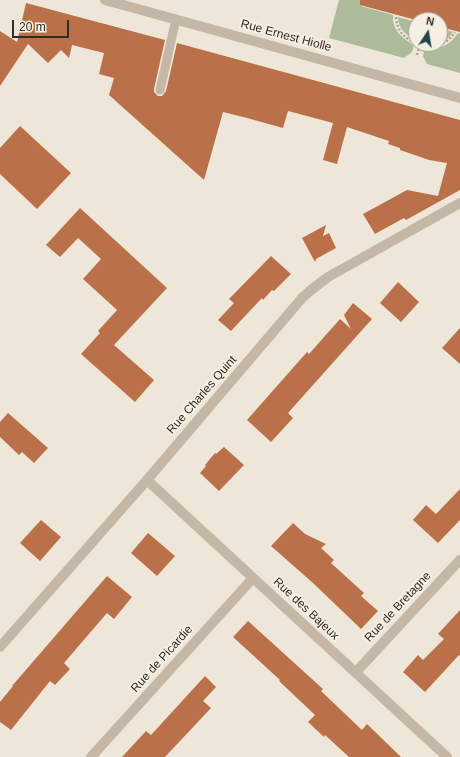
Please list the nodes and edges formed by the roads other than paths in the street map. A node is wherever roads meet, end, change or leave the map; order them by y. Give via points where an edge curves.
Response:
1 (106, 0) edge
2 (176, 20) junction
3 (160, 90) dead end
4 (460, 98) edge
5 (460, 204) edge
6 (146, 480) junction
7 (460, 560) edge
8 (253, 578) junction
9 (0, 647) edge
10 (356, 672) junction
11 (91, 757) edge
12 (447, 757) edge

1 - 2 street, Rue Ernest Hiolle
2 - 3 lane
2 - 4 street, Rue Ernest Hiolle
5 - 6 street, Rue Charles Quint via 328,277 311,290
6 - 8 street, Rue des Bajeux
6 - 9 street, Rue Charles Quint
7 - 10 street, Rue de Bretagne
8 - 10 street, Rue des Bajeux
8 - 11 street, Rue de Picardie
10 - 12 street, Rue des Bajeux

